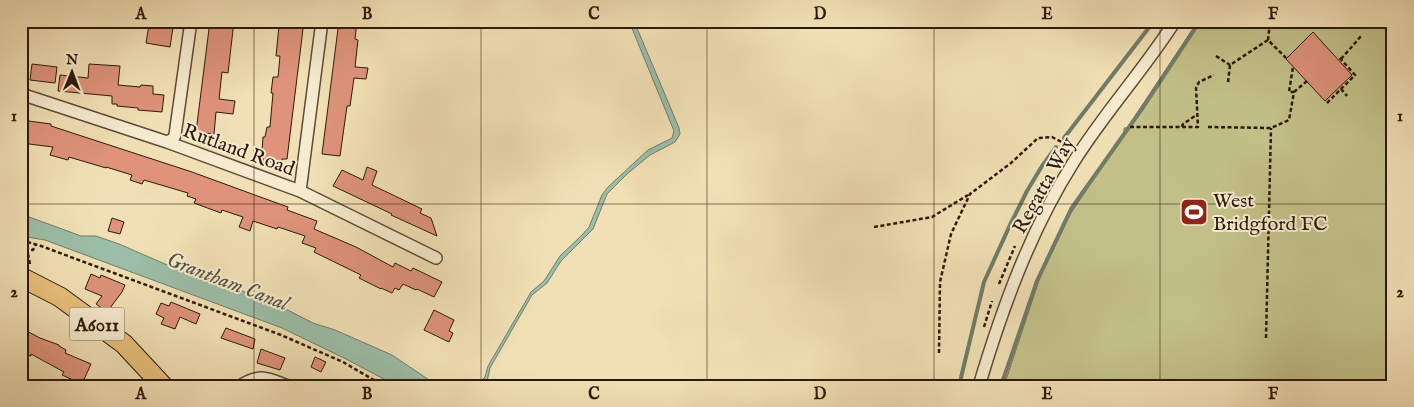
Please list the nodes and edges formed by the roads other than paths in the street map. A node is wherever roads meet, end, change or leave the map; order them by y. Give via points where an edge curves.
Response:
1 (191, 21) edge
2 (322, 21) edge
3 (1175, 21) edge
4 (21, 94) edge
5 (167, 142) junction
6 (300, 192) junction
7 (436, 258) dead end
8 (26, 273) edge
9 (163, 386) edge
10 (240, 386) edge
11 (288, 386) edge
12 (979, 386) edge

1 - 5 street via 175,135
2 - 6 street
3 - 12 street, Regatta Way via 1063,180 1034,235 997,328
4 - 5 street, Rutland Road
5 - 6 street, Rutland Road
6 - 7 street, Rutland Road
8 - 9 highway, A6011 via 124,344
10 - 11 street via 251,379 266,378

